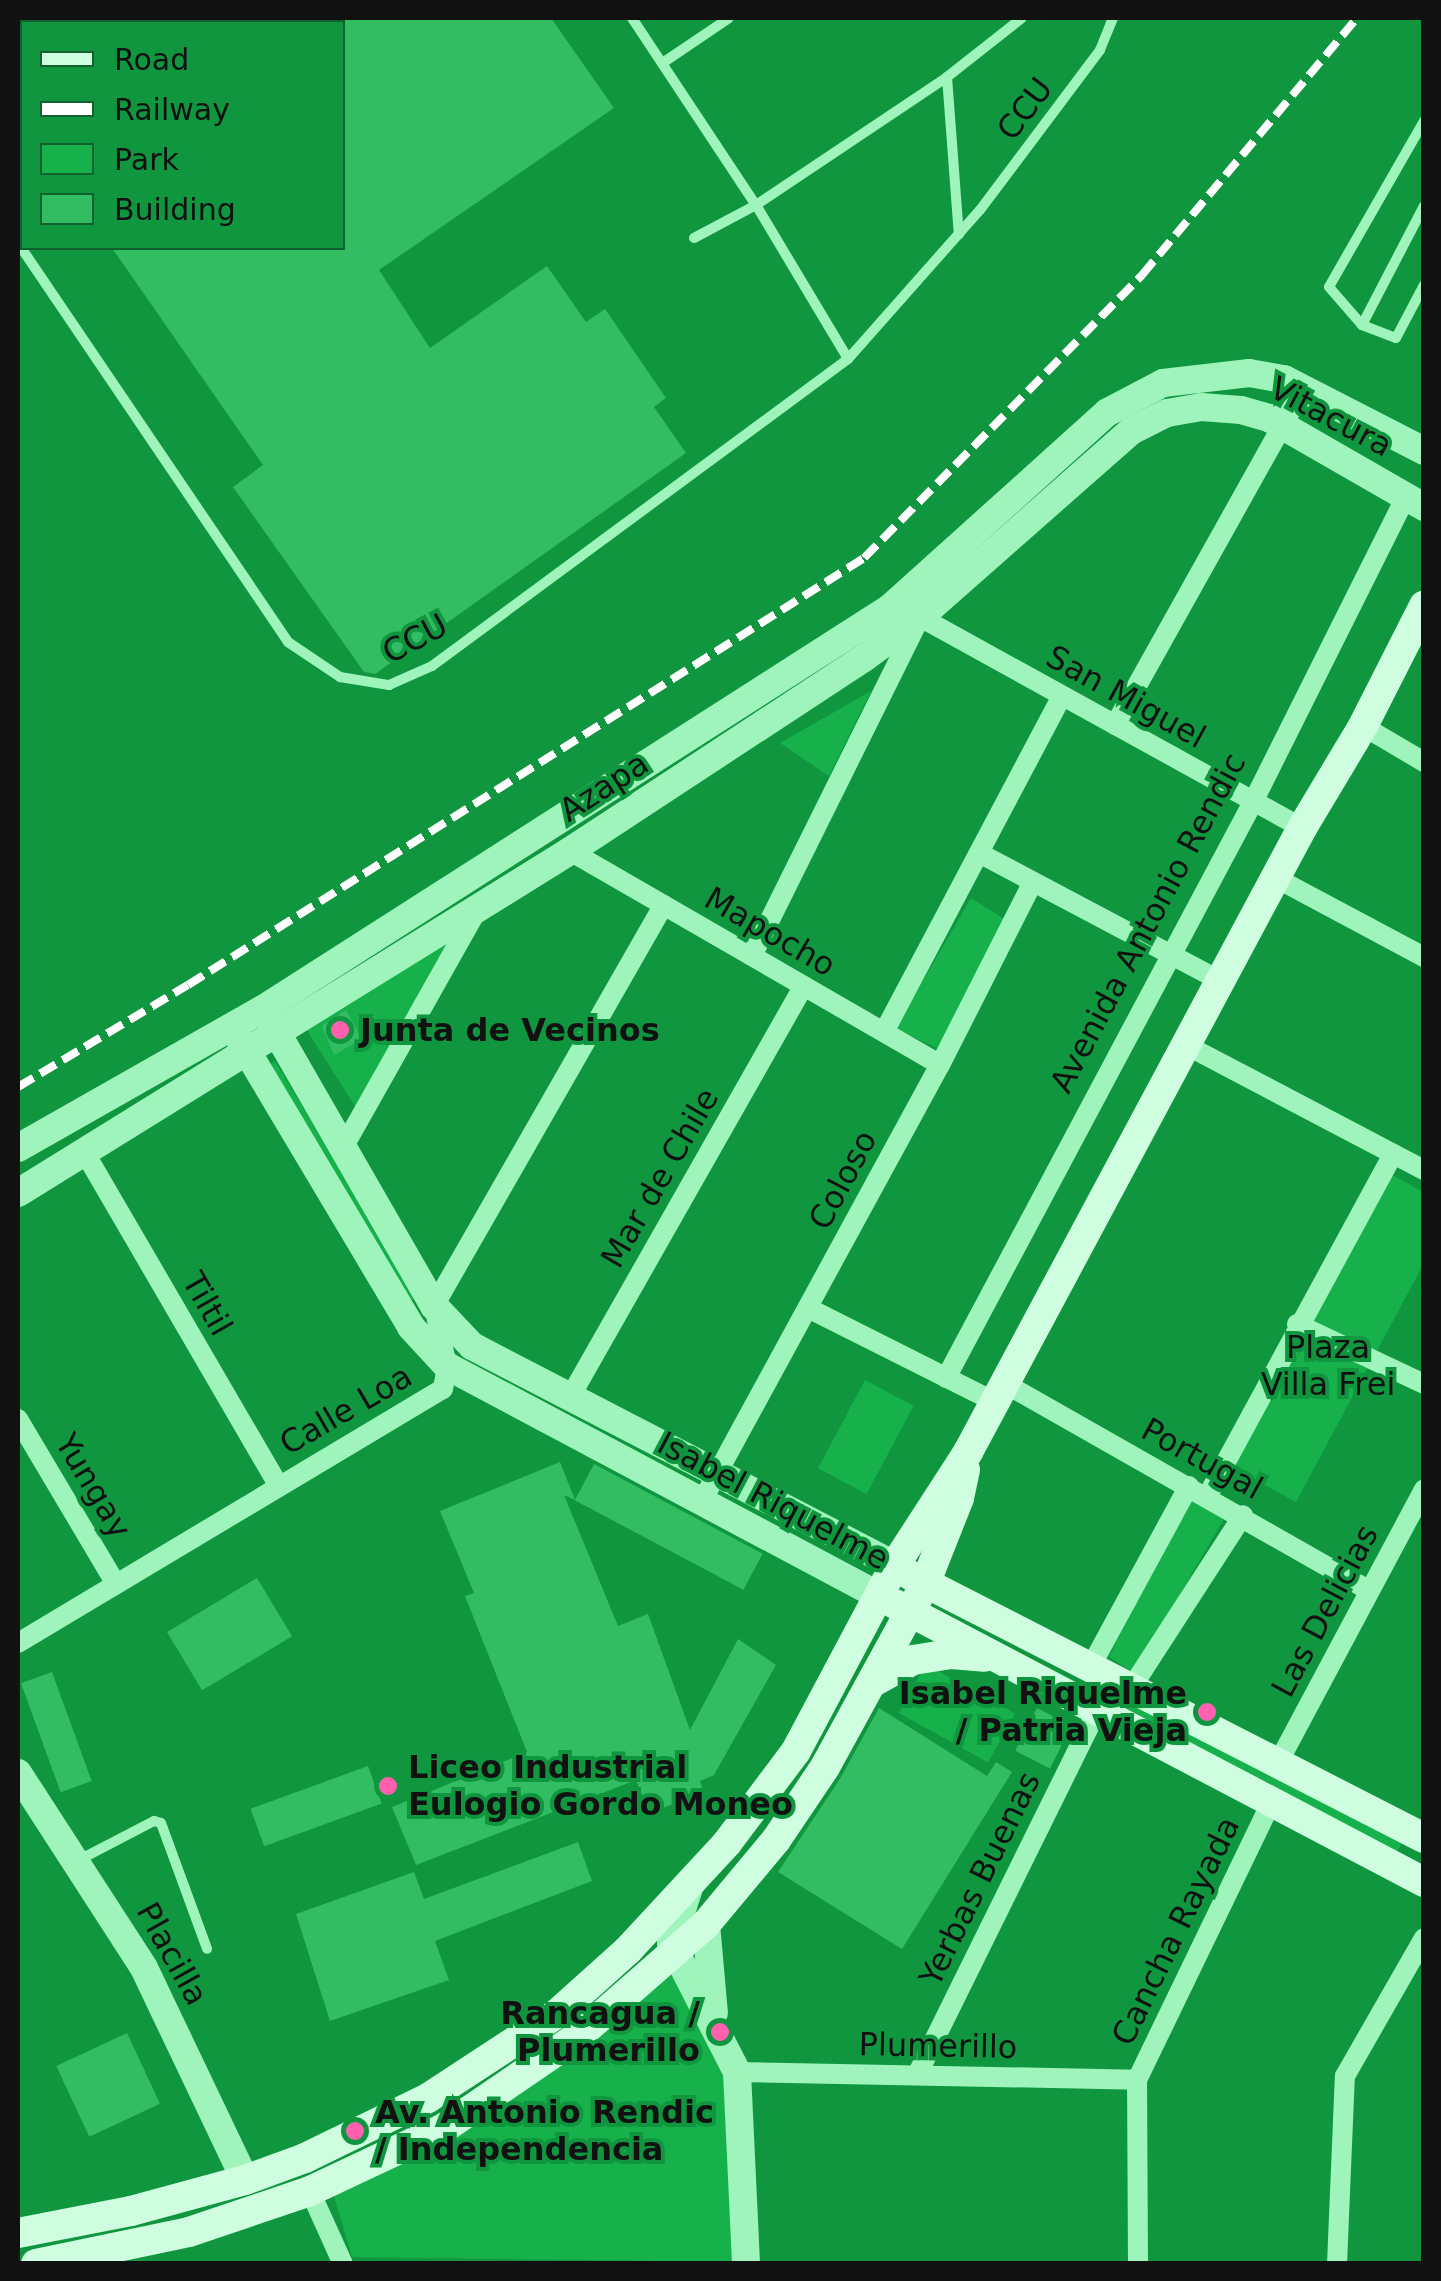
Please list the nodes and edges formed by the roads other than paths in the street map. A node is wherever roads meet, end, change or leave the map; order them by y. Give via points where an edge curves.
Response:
1 (632, 18) edge
2 (729, 18) edge
3 (1022, 18) edge
4 (1114, 18) edge
5 (664, 62) junction
6 (947, 77) junction
7 (1424, 121) edge
8 (756, 205) junction
9 (1424, 206) edge
10 (959, 234) junction
11 (694, 238) dead end
12 (23, 250) edge
13 (1424, 286) edge
14 (1362, 325) junction
15 (848, 359) junction
16 (1198, 376) joint
17 (1303, 388) junction
18 (1201, 407) joint
19 (1284, 425) junction
20 (1424, 451) edge
21 (1415, 502) edge
22 (1424, 606) edge
23 (920, 618) junction
24 (1062, 696) junction
25 (1116, 726) junction
26 (1362, 726) junction
27 (1424, 762) edge
28 (1253, 802) junction
29 (1302, 828) junction
30 (570, 851) junction
31 (979, 853) junction
32 (1276, 878) junction
33 (1033, 882) junction
34 (664, 905) junction
35 (478, 908) junction
36 (1172, 954) junction
37 (752, 956) junction
38 (1424, 957) edge
39 (1221, 981) junction
40 (804, 986) junction
41 (264, 1010) junction
42 (884, 1032) junction
43 (278, 1035) junction
44 (240, 1040) junction
45 (1186, 1045) junction
46 (940, 1065) junction
47 (18, 1148) edge
48 (343, 1148) junction
49 (84, 1153) junction
50 (1394, 1154) junction
51 (1424, 1170) edge
52 (18, 1193) edge
53 (434, 1306) junction
54 (808, 1308) junction
55 (1297, 1324) junction
56 (447, 1366) junction
57 (946, 1378) junction
58 (1424, 1384) edge
59 (999, 1392) junction
60 (569, 1399) junction
61 (18, 1419) edge
62 (968, 1452) junction
63 (716, 1472) junction
64 (278, 1485) junction
65 (1424, 1489) edge
66 (1198, 1490) junction
67 (702, 1503) junction
68 (1242, 1515) junction
69 (895, 1565) junction
70 (116, 1584) junction
71 (925, 1584) junction
72 (1369, 1590) junction
73 (879, 1596) junction
74 (910, 1612) junction
75 (18, 1643) edge
76 (993, 1658) junction
77 (1090, 1668) junction
78 (873, 1682) junction
79 (1130, 1690) junction
80 (1097, 1710) junction
81 (1279, 1761) junction
82 (18, 1773) edge
83 (1270, 1805) junction
84 (1424, 1838) edge
85 (78, 1861) junction
86 (1421, 1874) edge
87 (692, 1882) junction
88 (706, 1924) junction
89 (1424, 1938) edge
90 (208, 1949) dead end
91 (674, 1954) junction
92 (716, 2025) junction
93 (737, 2072) junction
94 (917, 2075) junction
95 (1137, 2080) junction
96 (245, 2180) junction
97 (310, 2191) junction
98 (18, 2233) edge
99 (36, 2264) edge
100 (343, 2264) edge
101 (746, 2264) edge
102 (1138, 2264) edge
103 (1337, 2264) edge

1 - 5 lane
2 - 5 lane
3 - 6 lane
4 - 10 lane, CCU via 1100,50
5 - 8 lane
6 - 8 lane
6 - 10 lane
7 - 14 lane via 1329,287
8 - 11 lane
8 - 15 lane
9 - 14 lane
10 - 15 lane, CCU
12 - 15 lane, CCU via 288,642 340,676 389,685 432,666
13 - 14 lane via 1396,338
16 - 17 street, Vitacura via 1249,373
16 - 41 street, Azapa via 1163,382 1108,412 890,608
17 - 19 street
17 - 20 street, Vitacura
18 - 19 street, Vitacura via 1241,410
18 - 23 street, Azapa via 1167,413 1132,431
19 - 21 street, Vitacura
19 - 25 street
21 - 28 street, Avenida Antonio Rendic
22 - 26 main road
23 - 24 street, San Miguel
23 - 30 street, Azapa
23 - 37 street
24 - 25 street, San Miguel
24 - 31 street
25 - 28 street, San Miguel
26 - 27 street
26 - 29 main road
28 - 29 street, San Miguel
28 - 36 street, Avenida Antonio Rendic
29 - 32 main road
30 - 34 street, Mapocho
30 - 35 street, Azapa
31 - 33 street
31 - 42 street
32 - 38 street
32 - 39 main road
33 - 36 street
33 - 46 street, Coloso
34 - 37 street, Mapocho
34 - 53 street
35 - 43 street, Azapa
35 - 48 street
36 - 39 street
36 - 57 street, Avenida Antonio Rendic
37 - 40 street, Mapocho
39 - 45 main road
40 - 42 street, Mapocho
40 - 60 street, Mar de Chile
41 - 43 street, Isabel Riquelme
41 - 44 street, Azapa
42 - 46 street, Mapocho
43 - 44 street, Azapa
43 - 48 street, Isabel Riquelme
44 - 47 street, Azapa
44 - 49 street, Azapa
44 - 56 street, Isabel Riquelme via 412,1327
45 - 50 street
45 - 59 main road
46 - 54 street, Coloso
48 - 53 street, Isabel Riquelme
49 - 52 street, Azapa
49 - 64 street, Tiltil
50 - 51 street
50 - 55 street
53 - 56 street, Calle Loa
53 - 60 street, Isabel Riquelme via 472,1346
54 - 57 street, Portugal
54 - 63 street, Coloso
55 - 58 street
55 - 66 street
56 - 64 street, Calle Loa via 443,1389
56 - 67 street, Isabel Riquelme
57 - 59 street, Portugal
59 - 62 main road
59 - 66 street, Portugal
60 - 63 street, Isabel Riquelme
61 - 70 street, Yungay
62 - 69 main road
62 - 71 main road via 959,1498
63 - 67 street, Coloso
63 - 69 street, Isabel Riquelme
64 - 70 street, Calle Loa
65 - 72 street, Las Delicias
66 - 68 street, Portugal
66 - 77 street
67 - 73 street, Isabel Riquelme
68 - 72 street, Portugal
68 - 79 street
69 - 71 main road, Isabel Riquelme
69 - 73 main road
70 - 75 street, Calle Loa
71 - 74 main road
71 - 77 main road, Isabel Riquelme
72 - 81 street, Las Delicias
73 - 74 main road, Isabel Riquelme
73 - 87 main road via 796,1751
74 - 76 main road, Isabel Riquelme
74 - 78 main road
76 - 78 main road via 952,1654 912,1660
76 - 80 main road, Isabel Riquelme
77 - 79 main road, Isabel Riquelme
78 - 88 main road via 776,1840
79 - 81 main road, Isabel Riquelme
80 - 83 main road, Isabel Riquelme
80 - 94 street, Yerbas Buenas
81 - 84 main road, Isabel Riquelme
82 - 85 street, Placilla
83 - 86 main road, Isabel Riquelme
83 - 95 street, Cancha Rayada
85 - 90 lane via 160,1822
85 - 96 street, Placilla via 144,1968
87 - 91 street via 673,1928
87 - 96 main road via 558,2013 491,2059 428,2098
88 - 91 main road
88 - 92 street
89 - 103 street via 1344,2076
91 - 92 street
91 - 97 main road via 510,2086 444,2128
92 - 93 street
93 - 94 street, Plumerillo
93 - 101 street
94 - 95 street, Plumerillo
95 - 102 street, Cancha Rayada
96 - 98 main road via 131,2212
97 - 99 main road via 190,2232
97 - 100 street

